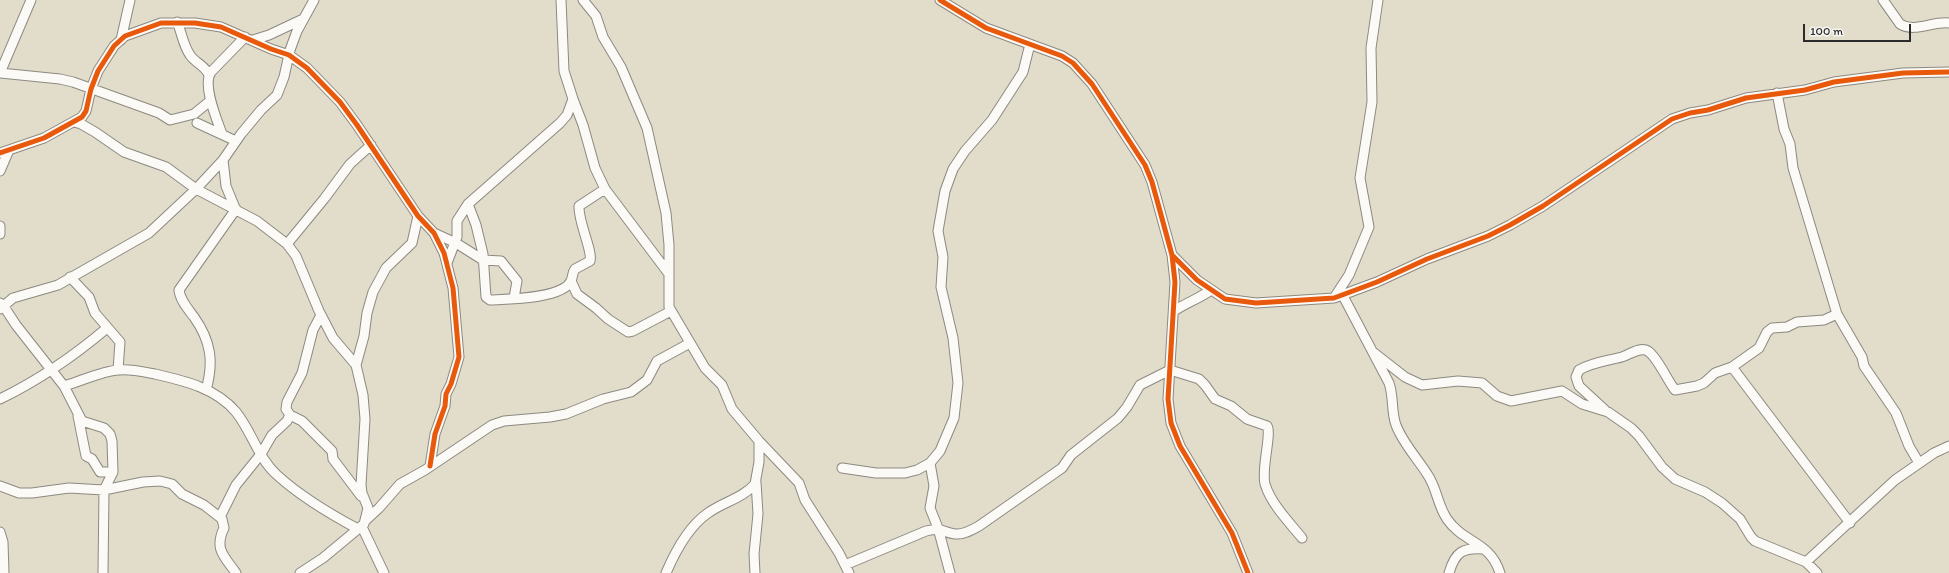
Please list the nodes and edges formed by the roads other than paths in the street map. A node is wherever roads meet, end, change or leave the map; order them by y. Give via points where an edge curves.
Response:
1 (31, 0) edge
2 (130, 0) edge
3 (314, 0) edge
4 (561, 0) edge
5 (583, 0) edge
6 (940, 0) edge
7 (1378, 0) edge
8 (1883, 0) edge
9 (303, 19) junction
10 (177, 22) junction
11 (1949, 23) edge
12 (249, 38) junction
13 (121, 40) junction
14 (1030, 44) junction
15 (289, 55) junction
16 (1949, 72) edge
17 (0, 73) edge
18 (209, 75) junction
19 (91, 88) junction
20 (1777, 93) junction
21 (573, 99) junction
22 (210, 101) junction
23 (578, 113) junction
24 (567, 115) junction
25 (74, 122) junction
26 (197, 123) dead end
27 (222, 134) junction
28 (236, 141) junction
29 (371, 145) junction
30 (4, 151) edge
31 (223, 160) junction
32 (0, 171) edge
33 (225, 181) junction
34 (605, 188) junction
35 (196, 189) junction
36 (211, 196) junction
37 (468, 204) junction
38 (236, 209) junction
39 (418, 216) junction
40 (0, 226) edge
41 (434, 233) junction
42 (0, 234) edge
43 (456, 243) junction
44 (287, 244) junction
45 (1172, 255) junction
46 (483, 260) junction
47 (447, 263) junction
48 (669, 274) junction
49 (70, 277) junction
50 (571, 281) junction
51 (1211, 290) junction
52 (1338, 296) junction
53 (514, 298) junction
54 (1, 306) edge
55 (671, 311) junction
56 (1174, 311) junction
57 (1837, 314) junction
58 (321, 315) junction
59 (107, 328) junction
60 (690, 343) junction
61 (1373, 352) junction
62 (356, 365) junction
63 (1732, 367) junction
64 (50, 370) junction
65 (118, 370) junction
66 (1170, 370) junction
67 (64, 386) junction
68 (206, 390) junction
69 (0, 399) edge
70 (1608, 412) junction
71 (290, 415) junction
72 (78, 416) junction
73 (759, 441) junction
74 (1949, 446) edge
75 (261, 454) junction
76 (930, 463) junction
77 (1919, 463) junction
78 (430, 466) junction
79 (842, 468) dead end
80 (113, 472) junction
81 (756, 482) junction
82 (0, 486) edge
83 (104, 490) junction
84 (364, 499) junction
85 (220, 517) junction
86 (1850, 523) junction
87 (362, 525) junction
88 (938, 528) junction
89 (0, 532) edge
90 (1302, 538) dead end
91 (1485, 549) junction
92 (1806, 562) junction
93 (847, 569) edge
94 (4, 573) edge
95 (103, 573) edge
96 (236, 573) edge
97 (300, 573) edge
98 (384, 573) edge
99 (666, 573) edge
100 (755, 573) edge
101 (950, 573) edge
102 (1248, 573) edge
103 (1449, 573) edge
104 (1500, 573) edge
105 (1817, 573) edge

1 - 17 street
2 - 13 street
3 - 9 street
4 - 21 street via 564,71
5 - 48 street via 596,16 603,37 621,67 647,128 663,193 669,246
6 - 14 street via 986,28
7 - 52 street via 1371,48 1372,102 1360,178 1369,227
8 - 11 street via 1904,27
9 - 12 street via 269,36
9 - 15 street
10 - 12 street via 208,24
10 - 13 street via 161,23 139,30
10 - 18 street via 188,53 196,62 206,67
12 - 15 street
12 - 18 street
13 - 19 street via 104,60
14 - 45 street via 1062,56 1073,64 1096,90 1133,145 1147,171
14 - 76 street via 1023,72 992,120 953,169 944,191 938,231 943,257 941,283 953,338 957,397 954,418 940,451
15 - 28 street via 277,95
15 - 29 street via 326,86
16 - 20 street via 1902,73 1857,78 1805,90
17 - 19 street via 60,78
18 - 22 street via 207,80
19 - 22 street via 159,113 170,120 194,114
19 - 25 street via 86,111
20 - 52 street via 1746,98 1672,119 1543,206 1510,225
20 - 57 street via 1784,129 1790,144 1793,168
21 - 23 street
21 - 24 street
22 - 27 street
23 - 24 street
23 - 34 street via 595,168
24 - 37 street
25 - 30 street via 44,138
25 - 35 street via 95,132 124,152 166,167
26 - 27 street
27 - 28 street
28 - 31 street
29 - 39 street
29 - 44 street via 350,164
30 - 32 street
31 - 33 street
31 - 35 street
33 - 36 street via 223,188
33 - 38 street via 230,200
34 - 48 street
34 - 50 street via 579,206 580,222 591,259 575,269
35 - 36 street
35 - 49 street via 149,232
36 - 38 street
37 - 43 street via 457,221
37 - 46 street via 478,230
38 - 44 street via 262,224
38 - 68 street via 179,290 204,335 212,359
39 - 41 street
39 - 62 street via 412,243 386,268 373,292
40 - 42 street
41 - 43 street
41 - 47 street
43 - 46 street
43 - 47 street
44 - 58 street via 298,261
45 - 51 street
45 - 56 street via 1175,282
46 - 53 street via 501,262 512,272 517,281
46 - 53 street via 486,297 490,300
47 - 78 street via 453,288 459,357 434,434
48 - 55 street via 668,302
49 - 54 street via 58,285 13,298
49 - 59 street via 88,297 95,313
50 - 53 street via 547,296
50 - 55 street via 577,294 628,332
51 - 52 street via 1225,299 1256,303
51 - 56 street
52 - 61 street
54 - 64 street
55 - 60 street
56 - 66 street
57 - 63 street via 1824,320 1797,322 1787,327 1772,328 1767,332 1759,348
57 - 77 street via 1862,357 1864,366 1896,413
58 - 62 street via 333,338
58 - 71 street via 302,373 287,402 286,409
59 - 64 street via 82,349
59 - 65 street via 120,342
60 - 73 street via 705,368 722,385 735,414
60 - 78 street via 657,361 647,380 631,392 602,399 566,414 498,422
61 - 70 street via 1405,378 1422,385 1458,381 1482,383 1497,396 1511,401 1562,391 1582,404
61 - 91 street via 1391,390 1395,424 1429,477 1443,512 1457,531
62 - 84 street via 365,419 361,466
63 - 70 street via 1715,373 1697,386 1677,390 1645,350 1604,360 1579,370 1576,377 1579,386
63 - 86 street
64 - 67 street
64 - 69 street
65 - 67 street
65 - 68 street via 146,372 181,380
66 - 88 street via 1140,385 1118,418 1071,455 1058,471 979,526 956,534
66 - 90 street via 1199,379 1215,399 1231,406 1247,419 1267,426 1270,435 1265,455 1266,485 1276,505
66 - 102 street via 1168,399 1175,437 1232,533
67 - 72 street
68 - 75 street via 228,404 237,414
70 - 92 street via 1639,436 1662,467 1675,479 1722,503 1740,519 1755,541
71 - 75 street via 272,435
71 - 84 street via 302,421 326,445 333,453 333,459
72 - 80 street via 86,456 92,459 100,472
72 - 80 street via 82,422 108,430 112,441
73 - 81 street
73 - 93 street via 799,483 805,500
74 - 77 street
75 - 85 street via 236,485
75 - 87 street via 278,476 308,500
76 - 79 street via 917,470 897,473
76 - 88 street via 934,486 930,508
77 - 86 street via 1879,494
78 - 87 street via 400,484
80 - 83 street
81 - 99 street via 698,522 679,548
81 - 100 street via 758,514
82 - 83 street via 19,493 69,488
83 - 85 street via 160,481 172,484 180,492
83 - 95 street
84 - 87 street via 368,508
85 - 96 street via 224,528 220,536 220,546
86 - 92 street
87 - 97 street via 323,558
87 - 98 street
88 - 93 street via 917,534
88 - 101 street
89 - 94 street via 3,542
91 - 103 street via 1471,548 1461,551
91 - 104 street via 1496,562
92 - 105 street

